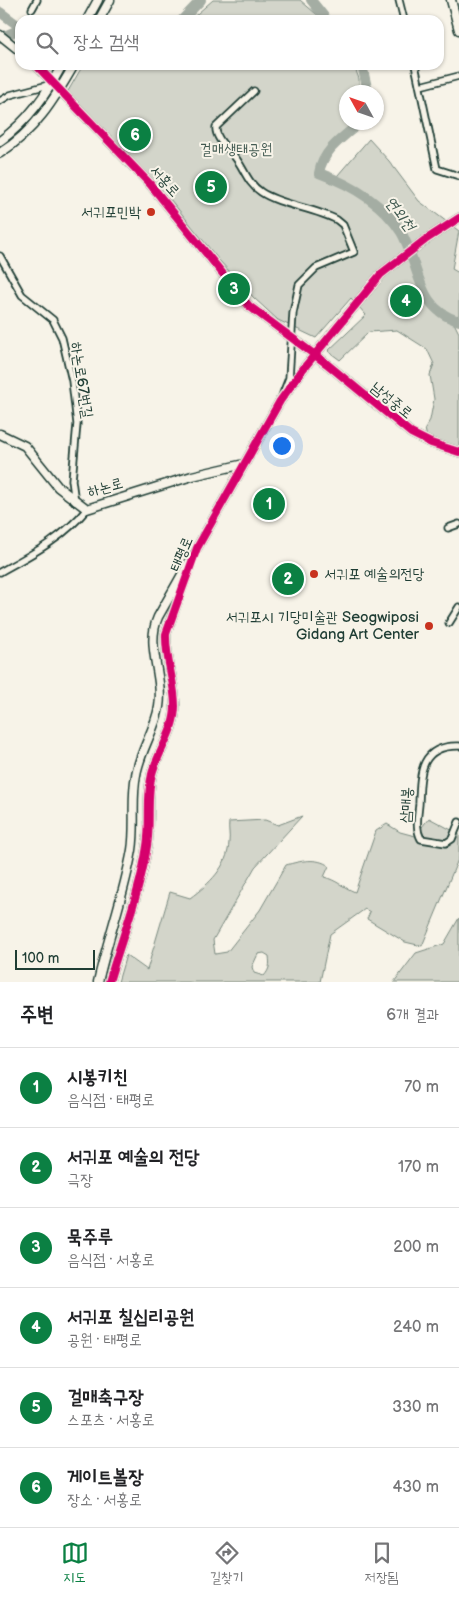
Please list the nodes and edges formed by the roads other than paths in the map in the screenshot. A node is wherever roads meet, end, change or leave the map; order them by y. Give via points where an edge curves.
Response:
1 (37, 0) edge
2 (98, 0) edge
3 (110, 0) edge
4 (399, 0) edge
5 (451, 0) edge
6 (32, 8) dead end
7 (90, 15) edge
8 (101, 15) edge
9 (403, 15) edge
10 (459, 30) edge
11 (0, 35) edge
12 (15, 46) edge
13 (41, 70) edge
14 (60, 70) edge
15 (71, 70) edge
16 (416, 70) edge
17 (459, 76) edge
18 (53, 82) junction
19 (420, 86) junction
20 (61, 90) junction
21 (254, 91) dead end
22 (0, 101) edge
23 (0, 141) edge
24 (0, 154) edge
25 (459, 176) edge
26 (459, 218) edge
27 (0, 256) edge
28 (292, 339) junction
29 (316, 356) junction
30 (280, 401) junction
31 (0, 434) edge
32 (459, 452) edge
33 (244, 464) junction
34 (75, 502) junction
35 (87, 509) junction
36 (459, 524) edge
37 (448, 528) dead end
38 (197, 548) junction
39 (0, 572) edge
40 (459, 607) edge
41 (449, 623) dead end
42 (459, 746) edge
43 (459, 822) edge
44 (98, 982) edge
45 (109, 982) edge

1 - 6 street
2 - 7 street
3 - 8 street
4 - 9 street
5 - 10 street
11 - 12 street
13 - 18 street, 서홍로
14 - 18 street
15 - 20 street
16 - 19 street
17 - 19 street
18 - 20 street, 서홍로
18 - 22 street
18 - 23 street via 30,114
19 - 25 street via 437,169
20 - 24 street via 34,126
20 - 28 street, 서홍로 via 150,184 249,306
21 - 28 street via 216,127 216,132 240,163 241,170 259,190 337,220 354,252 316,268 305,278 296,294
26 - 29 street, 태평로 via 394,263 373,283
27 - 34 street, 하논로67번길 via 22,295 53,320 62,338 77,424 72,480
28 - 29 street, 서홍로
28 - 30 street via 289,378
29 - 30 street, 태평로
29 - 32 street, 남성중로 via 411,433
30 - 33 street, 태평로
31 - 34 street, 하논로 via 25,446 58,487
33 - 35 street, 하논로 via 192,476
33 - 38 street, 태평로
34 - 35 street, 하논로
35 - 39 street via 58,539
36 - 37 street
38 - 44 street, 태평로 via 153,627 159,705 137,769 132,848 121,902
38 - 45 street, 태평로 via 166,634 175,706 153,772 147,847 131,914
40 - 41 street
42 - 43 street, 삼매봉 via 445,745 437,749 420,772 417,829 421,839 446,843 452,839

